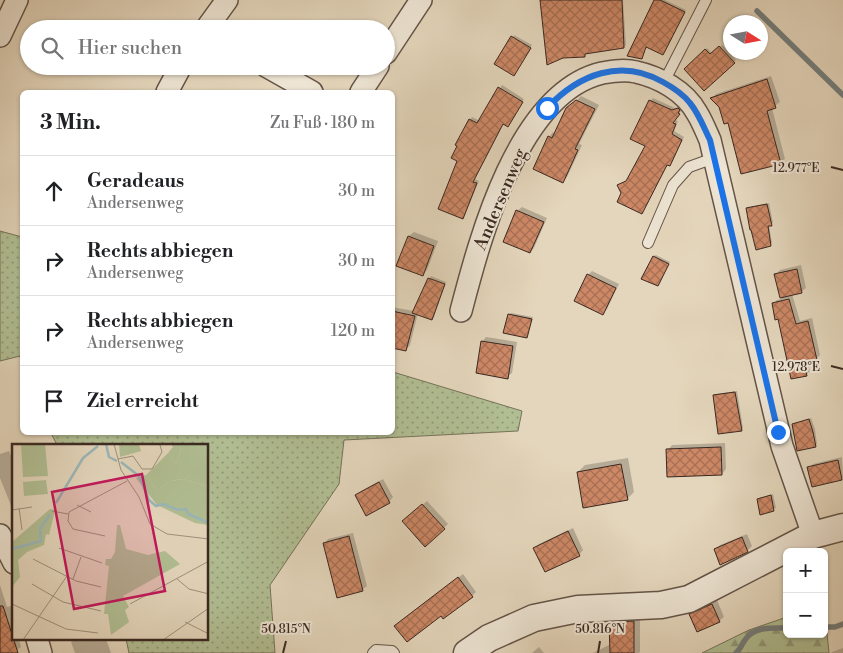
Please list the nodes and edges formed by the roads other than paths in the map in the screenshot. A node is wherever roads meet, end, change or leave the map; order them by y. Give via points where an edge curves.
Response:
1 (17, 0) edge
2 (226, 0) edge
3 (421, 0) edge
4 (706, 0) edge
5 (213, 20) edge
6 (0, 36) edge
7 (395, 39) edge
8 (176, 75) edge
9 (282, 75) edge
10 (372, 75) edge
11 (664, 82) junction
12 (168, 90) edge
13 (308, 90) edge
14 (362, 90) edge
15 (714, 158) junction
16 (648, 243) dead end
17 (461, 311) dead end
18 (843, 527) edge
19 (0, 535) edge
20 (814, 535) junction
21 (12, 559) edge
22 (38, 640) edge
23 (41, 653) edge
24 (373, 653) edge
25 (394, 653) edge
26 (467, 653) edge

1 - 6 street
2 - 5 street
3 - 7 street
4 - 11 lane
8 - 12 street
9 - 13 street
10 - 14 street
11 - 15 street, Andersenweg via 686,98 697,112
11 - 17 street, Andersenweg via 632,71 605,72 574,84 547,108 527,136 500,188 475,258
15 - 16 lane via 689,167 673,185
15 - 20 street, Andersenweg via 782,446
18 - 20 street
19 - 21 street
20 - 26 street via 689,599 661,605 578,609 534,618 489,638
22 - 23 street
24 - 25 lane via 392,650

